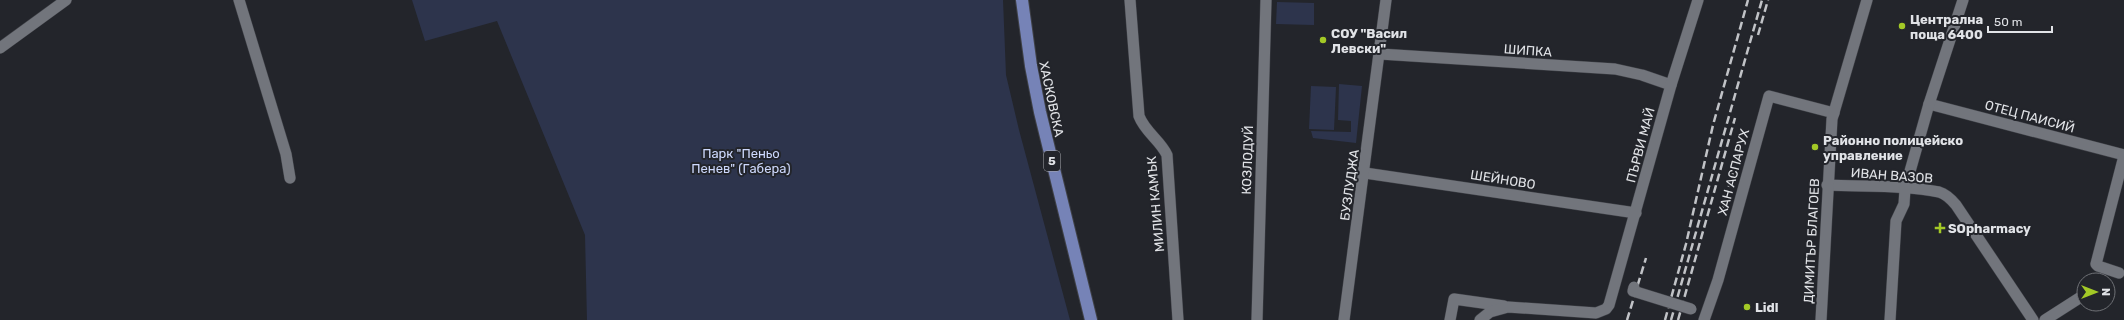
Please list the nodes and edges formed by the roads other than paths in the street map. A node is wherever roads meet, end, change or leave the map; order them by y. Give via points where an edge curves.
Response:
1 (66, 0) edge
2 (239, 0) edge
3 (1022, 0) edge
4 (1130, 0) edge
5 (1266, 0) edge
6 (1386, 0) edge
7 (1698, 0) edge
8 (1867, 0) edge
9 (1963, 0) edge
10 (0, 48) edge
11 (1380, 54) junction
12 (1671, 85) junction
13 (1928, 104) junction
14 (1834, 113) junction
15 (2124, 155) edge
16 (1365, 173) junction
17 (290, 178) dead end
18 (1827, 185) junction
19 (1906, 189) junction
20 (1636, 213) junction
21 (2122, 274) edge
22 (1634, 287) dead end
23 (2076, 300) edge
24 (1508, 307) junction
25 (1691, 309) dead end
26 (1091, 320) edge
27 (1178, 320) edge
28 (1257, 320) edge
29 (1344, 320) edge
30 (1450, 320) edge
31 (1480, 320) edge
32 (1704, 320) edge
33 (1821, 320) edge
34 (1890, 320) edge
35 (2033, 320) edge
36 (2045, 320) edge

1 - 10 street
2 - 17 street via 286,154
3 - 26 main road, ХАСКОВСКА / 5 via 1030,66
4 - 27 street, МИЛИН КАМЪК via 1139,116 1144,127 1160,143 1167,156
5 - 28 street, КОЗЛОДУЙ
6 - 11 street, БУЗЛУДЖА
7 - 12 street, ПЪРВИ МАЙ
8 - 14 street, ДИМИТЪР БЛАГОЕВ
9 - 13 street
11 - 12 street, ШИПКА via 1615,69
11 - 16 street, БУЗЛУДЖА
12 - 20 street, ПЪРВИ МАЙ
13 - 15 street, ОТЕЦ ПАИСИЙ
13 - 19 street
14 - 18 street, ДИМИТЪР БЛАГОЕВ
14 - 32 street, ХАН АСПАРУХ via 1769,96 1718,280
15 - 21 street via 2096,264
16 - 20 street, ШЕЙНОВО
16 - 29 street, БУЗЛУДЖА
18 - 19 street, ИВАН ВАЗОВ
18 - 33 street, ДИМИТЪР БЛАГОЕВ
19 - 34 street via 1904,204 1896,221
19 - 35 street, ИВАН ВАЗОВ via 1940,192 1952,201
20 - 24 street, ПЪРВИ МАЙ via 1612,299 1606,309 1596,313
22 - 25 street, bridge via 1633,291
23 - 36 street
24 - 30 street via 1454,300
24 - 31 street via 1490,312

